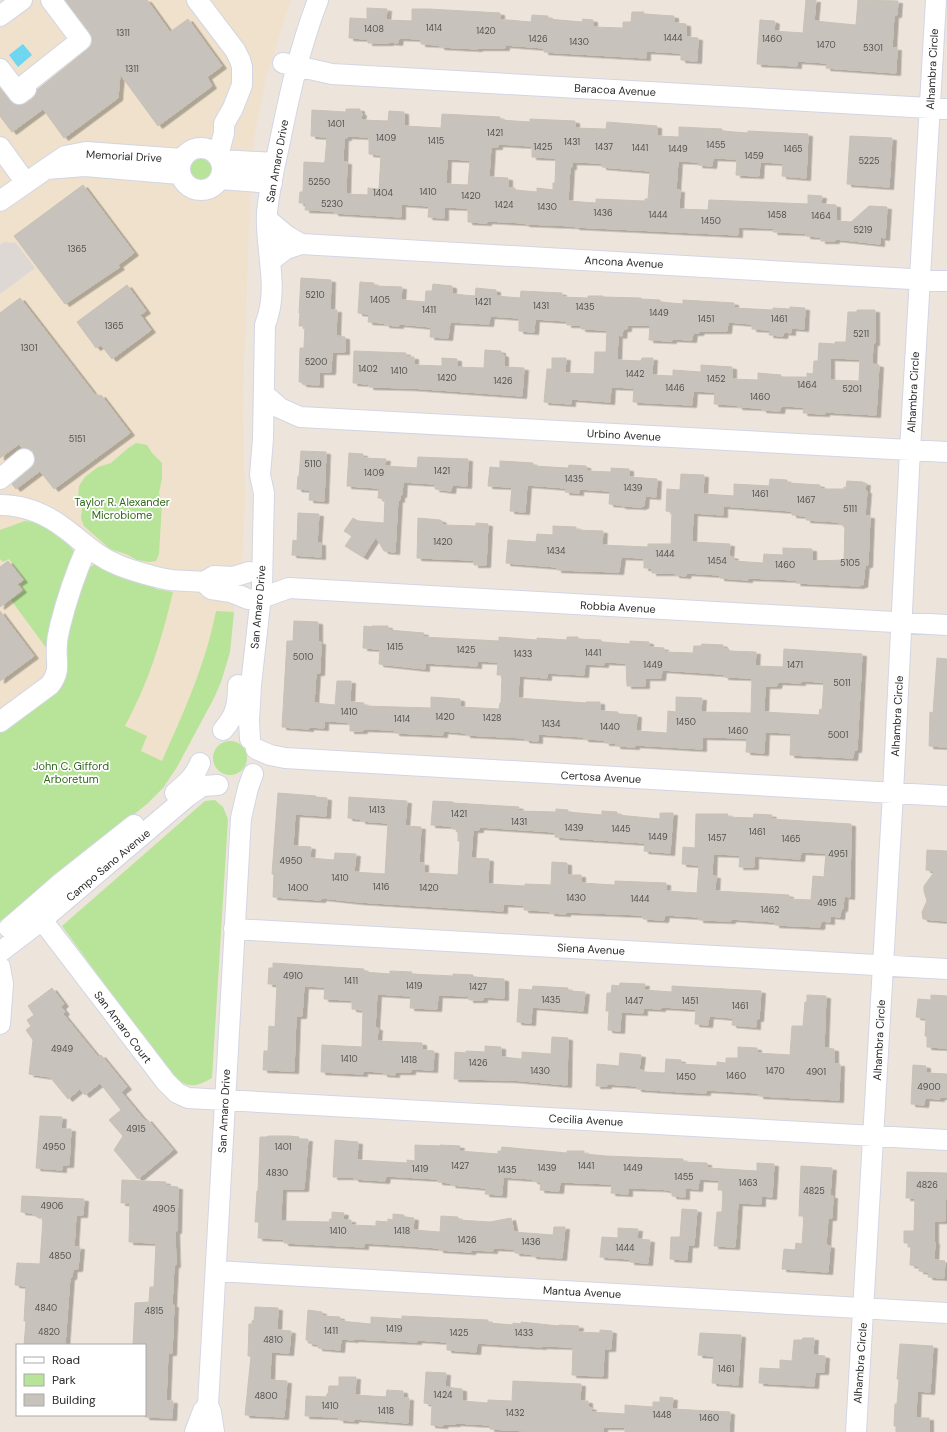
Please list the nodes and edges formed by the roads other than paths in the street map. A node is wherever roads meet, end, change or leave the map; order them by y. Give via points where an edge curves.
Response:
1 (22, 0) edge
2 (50, 0) edge
3 (197, 0) edge
4 (304, 0) edge
5 (318, 0) edge
6 (936, 0) edge
7 (0, 16) edge
8 (0, 24) edge
9 (290, 65) junction
10 (0, 70) edge
11 (938, 109) edge
12 (0, 147) edge
13 (216, 160) junction
14 (269, 163) junction
15 (181, 166) junction
16 (266, 182) junction
17 (26, 183) junction
18 (0, 201) edge
19 (267, 219) junction
20 (301, 244) junction
21 (270, 261) junction
22 (920, 279) junction
23 (947, 281) edge
24 (266, 325) junction
25 (264, 394) junction
26 (300, 417) junction
27 (263, 439) junction
28 (910, 450) junction
29 (947, 452) edge
30 (24, 459) dead end
31 (0, 478) edge
32 (0, 505) edge
33 (87, 547) junction
34 (254, 586) junction
35 (902, 622) junction
36 (947, 625) edge
37 (0, 722) edge
38 (209, 744) junction
39 (253, 744) junction
40 (253, 774) junction
41 (223, 786) junction
42 (893, 793) junction
43 (947, 796) edge
44 (241, 818) junction
45 (42, 920) junction
46 (234, 929) junction
47 (0, 935) edge
48 (0, 952) edge
49 (883, 966) junction
50 (0, 967) edge
51 (947, 969) edge
52 (0, 1024) edge
53 (225, 1100) junction
54 (873, 1136) junction
55 (947, 1140) edge
56 (216, 1272) junction
57 (864, 1308) junction
58 (947, 1312) edge
59 (208, 1404) junction
60 (195, 1432) edge
61 (198, 1432) edge
62 (210, 1432) edge
63 (214, 1432) edge
64 (856, 1432) edge

1 - 7 street
2 - 10 street via 81,40 23,86 26,89 19,94
3 - 13 street via 238,54 242,67 240,90 224,124 217,131
4 - 9 street, San Amaro Drive
5 - 9 street, San Amaro Drive
6 - 11 street, Alhambra Circle
7 - 8 street via 4,21
9 - 11 street, Baracoa Avenue via 332,74
9 - 14 street, San Amaro Drive via 276,88
11 - 22 street, Alhambra Circle
12 - 17 street
13 - 14 street
13 - 15 street via 196,148 190,150
13 - 15 street via 216,184 211,188 198,190 186,185
13 - 16 street
14 - 16 street, San Amaro Drive
15 - 17 street, Memorial Drive via 86,152 65,156
16 - 19 street, San Amaro Drive
16 - 24 street, San Amaro Drive via 258,224 260,313
17 - 18 street, Memorial Drive
19 - 20 street, Ancona Avenue via 286,236
19 - 21 street, San Amaro Drive
20 - 21 street, Ancona Avenue via 286,249
20 - 22 street, Ancona Avenue
21 - 24 street, San Amaro Drive via 271,306
22 - 23 street, Ancona Avenue
22 - 28 street, Alhambra Circle
24 - 25 street, San Amaro Drive
25 - 26 street, Urbino Avenue via 280,408
25 - 27 street, San Amaro Drive
26 - 27 street, Urbino Avenue via 283,423
26 - 28 street, Urbino Avenue
27 - 34 street, San Amaro Drive via 260,475 264,492
28 - 29 street, Urbino Avenue
28 - 35 street, Alhambra Circle
30 - 31 street
32 - 33 street via 31,510 47,517
33 - 34 street via 118,565 170,580 204,582 214,576 233,577
33 - 37 street via 76,572 60,626 56,677 50,685
34 - 35 street, Robbia Avenue
34 - 38 street, San Amaro Drive via 237,705 233,717
34 - 39 street, San Amaro Drive via 258,620 250,685 249,721
35 - 36 street, Robbia Avenue
35 - 42 street, Alhambra Circle
38 - 39 street via 236,730 246,735
38 - 41 street via 206,776
38 - 47 street, Campo Sano Avenue via 194,775 184,786 62,882
39 - 40 street via 258,762
39 - 42 street, Certosa Avenue via 270,755 285,758
40 - 41 street via 239,785
40 - 44 street, San Amaro Drive
41 - 44 street, San Amaro Drive via 235,800
41 - 45 street, Campo Sano Avenue via 202,786 188,796
42 - 43 street, Certosa Avenue
42 - 49 street, Alhambra Circle
44 - 46 street, San Amaro Drive
45 - 48 street, Campo Sano Avenue
45 - 53 street, San Amaro Court via 172,1088 188,1098
46 - 49 street, Siena Avenue
46 - 53 street, San Amaro Drive
49 - 51 street, Siena Avenue
49 - 54 street, Alhambra Circle
50 - 52 street via 4,984
53 - 54 street, Cecilia Avenue
53 - 56 street, San Amaro Drive
54 - 55 street, Cecilia Avenue
54 - 57 street, Alhambra Circle
56 - 57 street, Mantua Avenue
56 - 59 street, San Amaro Drive
57 - 58 street, Mantua Avenue
57 - 64 street, Alhambra Circle
59 - 60 street, San Amaro Drive
59 - 63 street, San Amaro Drive
61 - 62 street

